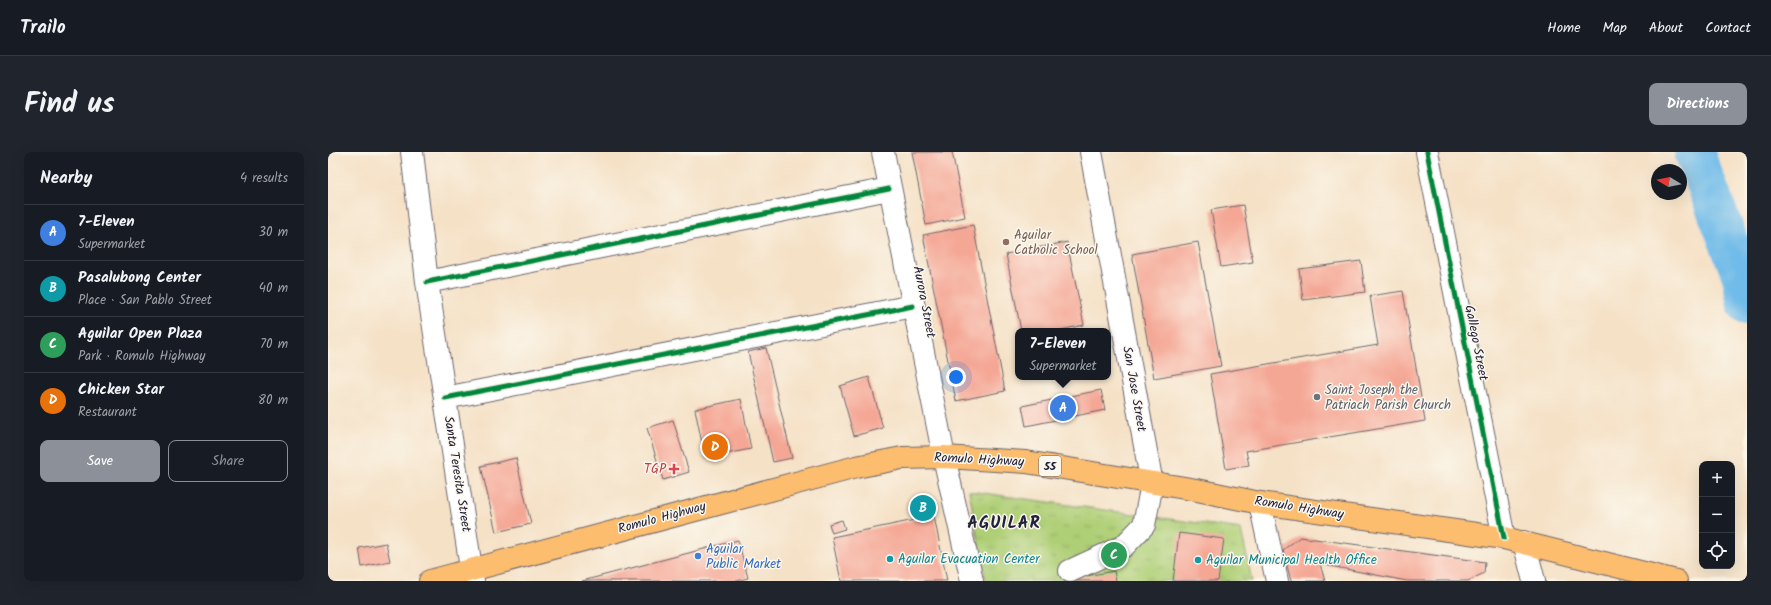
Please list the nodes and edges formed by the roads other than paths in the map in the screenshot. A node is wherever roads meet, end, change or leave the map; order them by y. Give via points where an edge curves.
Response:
1 (412, 152) edge
2 (883, 152) edge
3 (1091, 152) edge
4 (1427, 152) edge
5 (889, 189) junction
6 (427, 282) junction
7 (913, 306) junction
8 (446, 398) junction
9 (944, 456) junction
10 (1152, 484) junction
11 (1260, 503) junction
12 (1514, 540) junction
13 (1070, 571) dead end
14 (472, 575) edge
15 (1530, 580) edge
16 (430, 581) edge
17 (972, 581) edge
18 (1278, 581) edge
19 (1676, 581) edge

1 - 6 street, Santa Teresita Street
2 - 5 street, Aurora Street
3 - 10 street, San Jose Street
4 - 12 street, Gallego Street
5 - 6 street
5 - 7 street, Aurora Street
6 - 8 street, Santa Teresita Street
7 - 8 street
7 - 9 street, Aurora Street
8 - 14 street, Santa Teresita Street
9 - 10 highway, Romulo Highway / 55 via 1026,462
9 - 14 highway, Romulo Highway / 55 via 902,458 856,467
9 - 17 street, Aurora Street
10 - 11 highway, Romulo Highway / 55
10 - 13 street via 1144,525 1124,546
11 - 12 highway, Romulo Highway / 55
11 - 18 street
12 - 15 street, Gallego Street
12 - 19 highway, Romulo Highway / 55
14 - 16 highway, Romulo Highway / 55

